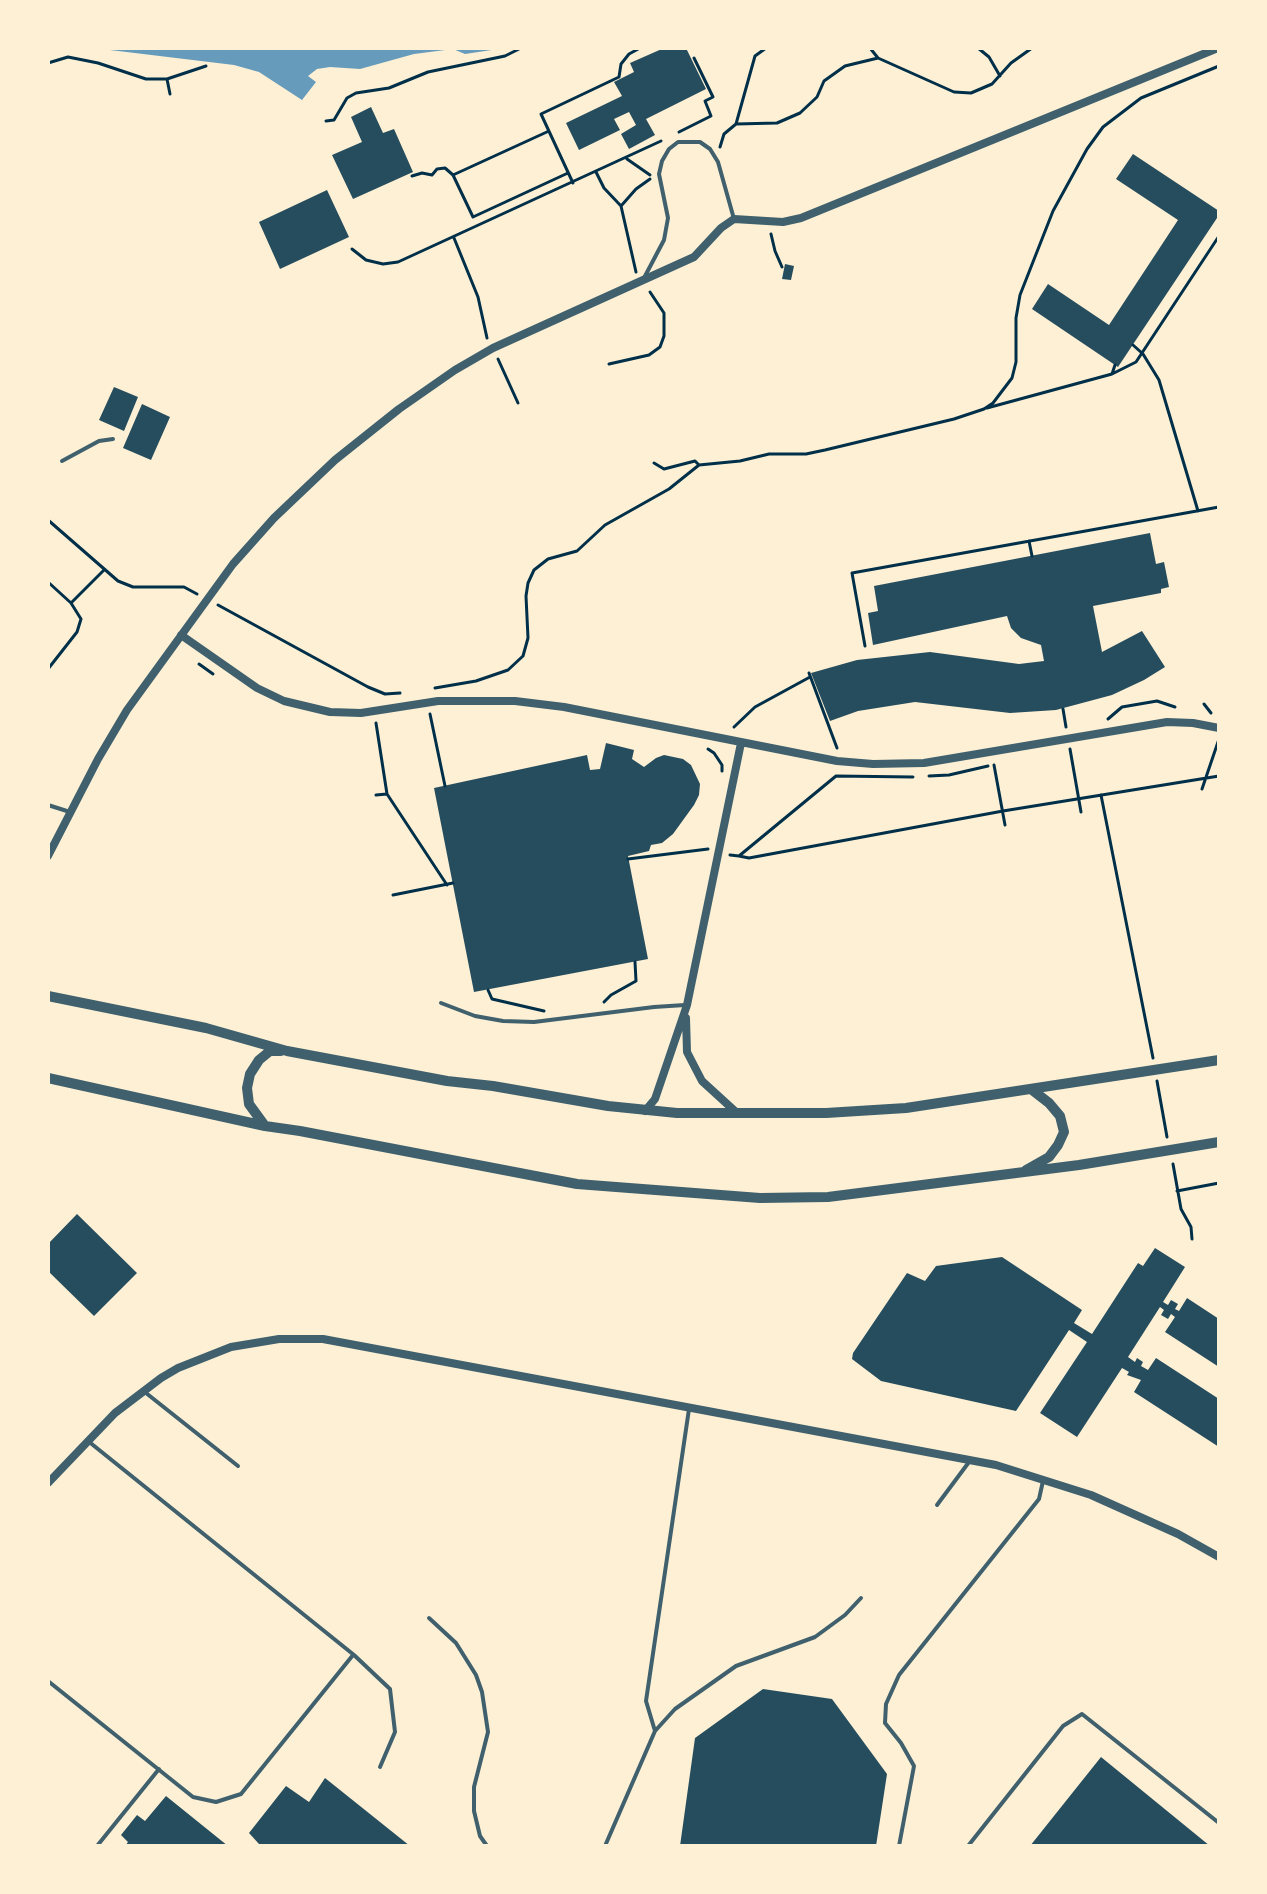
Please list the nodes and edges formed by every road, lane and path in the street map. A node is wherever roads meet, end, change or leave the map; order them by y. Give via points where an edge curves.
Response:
1 (521, 48) edge
2 (640, 48) edge
3 (766, 48) edge
4 (870, 48) edge
5 (978, 48) edge
6 (1032, 48) edge
7 (1218, 48) edge
8 (694, 58) dead end
9 (878, 58) junction
10 (48, 63) edge
11 (206, 66) dead end
12 (1219, 66) edge
13 (1000, 76) junction
14 (167, 79) junction
15 (170, 94) dead end
16 (326, 121) dead end
17 (736, 124) junction
18 (549, 131) junction
19 (626, 158) junction
20 (715, 158) junction
21 (596, 172) junction
22 (568, 173) junction
23 (659, 174) junction
24 (453, 175) junction
25 (412, 176) dead end
26 (653, 177) junction
27 (573, 183) junction
28 (517, 196) junction
29 (521, 206) junction
30 (621, 206) junction
31 (734, 219) junction
32 (770, 230) dead end
33 (1219, 236) edge
34 (454, 238) junction
35 (352, 249) dead end
36 (782, 267) dead end
37 (639, 278) junction
38 (649, 290) dead end
39 (487, 338) dead end
40 (1133, 345) dead end
41 (1143, 354) junction
42 (498, 359) dead end
43 (609, 364) dead end
44 (1115, 365) dead end
45 (1112, 374) junction
46 (518, 403) dead end
47 (984, 409) junction
48 (113, 439) dead end
49 (62, 461) dead end
50 (654, 463) dead end
51 (699, 465) junction
52 (1219, 507) edge
53 (1198, 511) junction
54 (48, 520) edge
55 (1029, 541) junction
56 (1032, 556) dead end
57 (104, 570) junction
58 (48, 582) edge
59 (206, 599) junction
60 (71, 603) junction
61 (181, 635) junction
62 (865, 646) dead end
63 (48, 669) edge
64 (428, 689) dead end
65 (404, 693) dead end
66 (428, 702) junction
67 (1204, 704) dead end
68 (1175, 707) dead end
69 (1063, 709) dead end
70 (442, 714) dead end
71 (430, 715) junction
72 (1219, 715) edge
73 (1107, 720) dead end
74 (388, 722) dead end
75 (1066, 727) dead end
76 (1219, 728) edge
77 (732, 730) dead end
78 (1219, 738) edge
79 (741, 743) junction
80 (702, 746) dead end
81 (823, 747) dead end
82 (1070, 749) dead end
83 (994, 765) dead end
84 (836, 776) dead end
85 (1219, 776) edge
86 (1205, 777) junction
87 (723, 779) dead end
88 (445, 786) dead end
89 (1202, 789) dead end
90 (387, 794) junction
91 (376, 795) dead end
92 (1101, 795) junction
93 (1078, 799) junction
94 (48, 805) edge
95 (1003, 811) junction
96 (70, 812) junction
97 (1081, 812) dead end
98 (1005, 825) dead end
99 (708, 849) dead end
100 (730, 855) dead end
101 (48, 856) edge
102 (739, 856) junction
103 (628, 859) dead end
104 (453, 883) dead end
105 (447, 885) junction
106 (393, 895) dead end
107 (635, 962) dead end
108 (488, 990) dead end
109 (48, 996) edge
110 (441, 1003) dead end
111 (687, 1005) junction
112 (595, 1015) junction
113 (552, 1020) junction
114 (287, 1051) junction
115 (1219, 1060) edge
116 (1155, 1071) junction
117 (48, 1078) edge
118 (1031, 1089) junction
119 (645, 1111) junction
120 (737, 1113) junction
121 (265, 1126) junction
122 (1219, 1142) edge
123 (1170, 1151) junction
124 (1021, 1173) junction
125 (1219, 1183) edge
126 (1177, 1191) junction
127 (1192, 1239) dead end
128 (144, 1391) junction
129 (690, 1407) junction
130 (88, 1441) junction
131 (971, 1460) junction
132 (238, 1466) dead end
133 (1044, 1478) junction
134 (48, 1483) edge
135 (937, 1505) dead end
136 (1219, 1557) edge
137 (861, 1598) dead end
138 (429, 1618) dead end
139 (354, 1655) junction
140 (48, 1681) edge
141 (655, 1731) junction
142 (380, 1767) dead end
143 (159, 1769) junction
144 (1219, 1823) edge
145 (97, 1846) edge
146 (487, 1846) edge
147 (605, 1846) edge
148 (899, 1846) edge
149 (968, 1846) edge

1 - 16 path via 356,93 334,120
2 - 18 path via 621,64 619,77 541,114
3 - 17 path via 755,56
4 - 9 path
5 - 13 path
6 - 13 path
7 - 31 street via 801,218
8 - 19 path via 713,97 705,101 711,116
9 - 13 path via 954,92 971,93
9 - 17 path via 845,66 824,81 800,113 777,123
10 - 14 path via 68,57 146,79
11 - 14 path
12 - 47 path via 1141,98 1103,127 1087,149 1053,211 1020,295 1012,378
14 - 15 path
17 - 20 path via 720,139
18 - 22 path
18 - 24 path
19 - 21 path
19 - 26 path
20 - 23 lane via 700,142 678,142 669,149
20 - 31 lane
21 - 27 path
21 - 30 path
22 - 27 path
22 - 28 path
23 - 26 path
23 - 37 lane via 666,229 656,259
24 - 25 path via 445,168
24 - 28 path via 473,217
26 - 30 path
27 - 29 path
28 - 29 path
29 - 34 path
30 - 37 path
31 - 37 street via 694,257
32 - 36 path
33 - 41 path
34 - 35 path via 383,264
34 - 39 path via 478,297
37 - 59 street via 471,359 406,404 303,488
38 - 43 path via 664,313 660,347 649,355
40 - 41 path
41 - 45 path
41 - 53 path via 1159,380
42 - 46 path
44 - 45 path
45 - 47 path
47 - 51 path via 806,454
48 - 49 lane
50 - 51 path via 664,469 695,461
51 - 64 path via 669,489 605,525 577,551 548,559 534,570 526,596 528,638 523,656 508,670
52 - 53 path
53 - 55 path
54 - 57 path
55 - 56 path
55 - 62 path via 852,573
57 - 59 path via 133,587 184,587
57 - 60 path
58 - 60 path
59 - 61 street
59 - 65 path via 368,687 385,694
60 - 63 path via 81,619 77,632
61 - 66 street via 257,688 312,709 361,713
61 - 96 street via 127,710
66 - 71 path
66 - 79 street via 502,700 564,707
67 - 72 path
68 - 73 path via 1157,701 1122,707
69 - 75 path
70 - 71 path
71 - 88 path
74 - 90 path via 375,724
76 - 79 street via 1193,723 1137,726 962,758 899,764 837,761
77 - 81 path via 755,707 809,675 838,750
78 - 86 path
79 - 111 street
80 - 87 path via 722,765
82 - 93 path
83 - 95 path
84 - 102 path
85 - 86 path
86 - 89 path
86 - 92 path
90 - 91 path
90 - 105 path
92 - 93 path
92 - 116 path
93 - 95 path
93 - 97 path
94 - 96 lane
95 - 98 path
95 - 102 path
96 - 101 street
99 - 103 path
100 - 102 path
104 - 105 path
105 - 106 path
107 - 112 path via 636,981 611,995
108 - 113 path via 492,999 544,1010
109 - 114 street via 206,1028
110 - 113 lane via 503,1021
111 - 112 lane
111 - 119 street via 655,1099
111 - 120 street via 687,1052 702,1081
112 - 113 lane
114 - 119 street
114 - 121 street via 270,1051 250,1074 249,1104
115 - 116 street
116 - 118 street
116 - 123 path
117 - 121 street
118 - 120 street via 906,1108
118 - 124 street via 1060,1116 1064,1132 1049,1157
119 - 120 street
121 - 124 street via 577,1184 760,1198 828,1197
122 - 123 street
123 - 124 street
123 - 126 path
125 - 126 path
126 - 127 path
128 - 129 street via 210,1353 302,1338
128 - 130 street
128 - 132 lane
129 - 131 street
129 - 141 lane via 646,1701
130 - 134 street
130 - 139 lane
131 - 133 street
131 - 135 lane
133 - 136 street via 1134,1512
133 - 148 lane via 1039,1499 899,1675 886,1704 885,1723 914,1766
137 - 141 lane via 815,1637 736,1666 675,1709
138 - 146 lane via 456,1643 482,1692 488,1732 474,1787 474,1811
139 - 142 lane via 390,1689 395,1732
139 - 143 lane via 241,1794 216,1802 193,1797
140 - 143 lane
141 - 147 lane
143 - 145 lane
144 - 149 lane via 1082,1714 1063,1726

